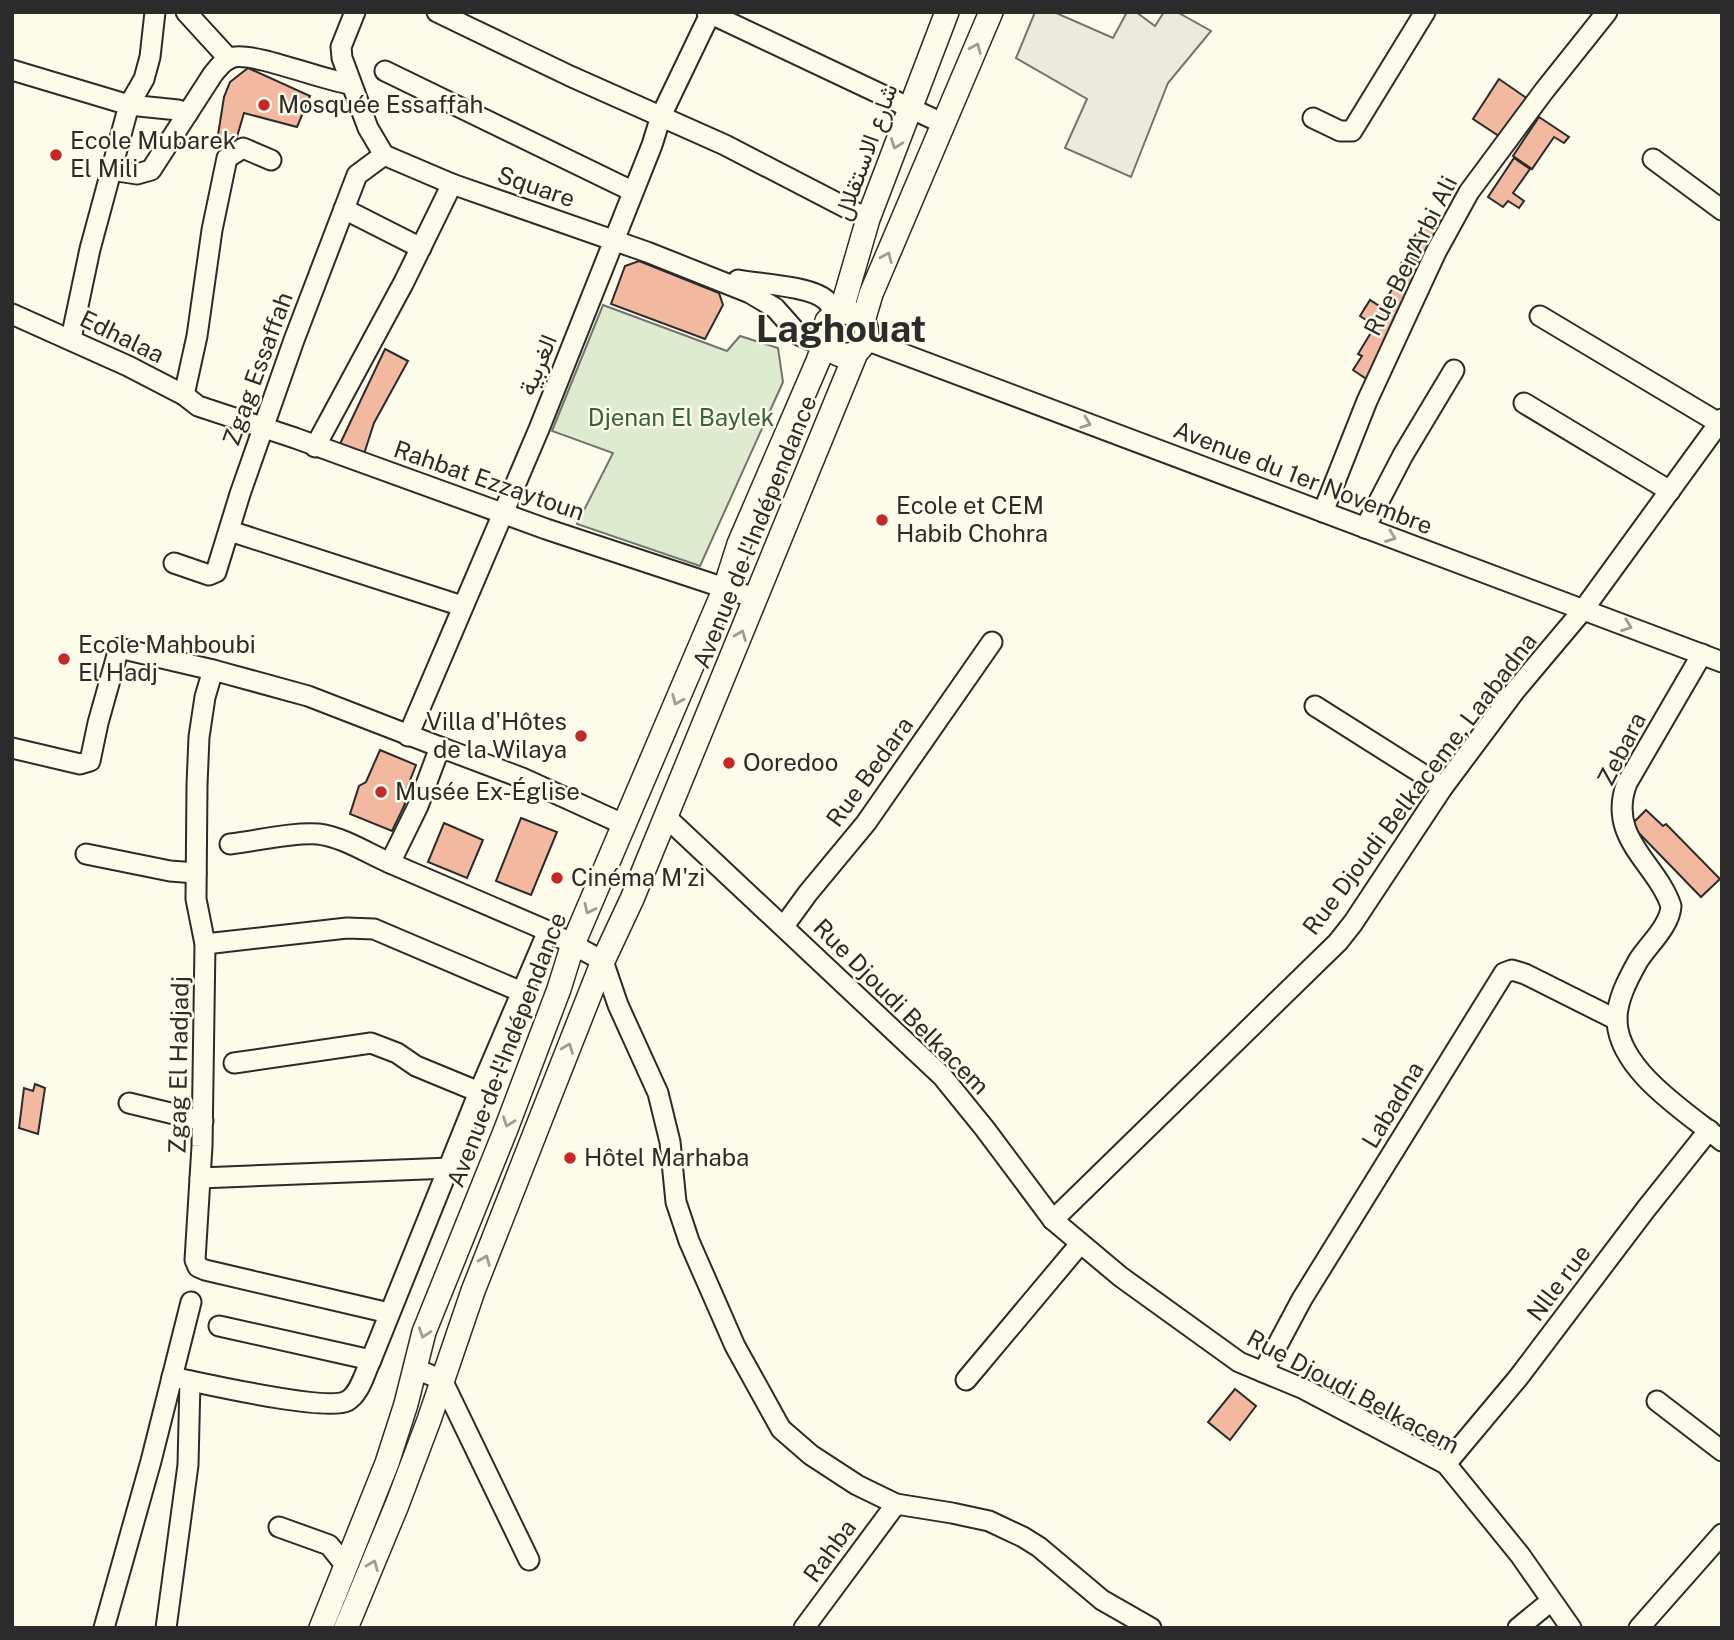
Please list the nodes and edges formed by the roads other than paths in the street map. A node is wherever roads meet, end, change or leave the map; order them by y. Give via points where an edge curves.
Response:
1 (155, 12) edge
2 (186, 12) edge
3 (355, 12) edge
4 (437, 12) edge
5 (991, 12) edge
6 (1425, 12) edge
7 (1608, 12) edge
8 (709, 13) edge
9 (944, 13) edge
10 (229, 59) junction
11 (12, 70) edge
12 (384, 71) dead end
13 (350, 84) junction
14 (129, 105) junction
15 (909, 107) junction
16 (188, 113) junction
17 (660, 116) junction
18 (1313, 118) dead end
19 (944, 124) junction
20 (384, 155) junction
21 (1653, 159) dead end
22 (271, 160) dead end
23 (111, 170) junction
24 (452, 184) junction
25 (632, 191) junction
26 (344, 209) junction
27 (1722, 210) edge
28 (868, 219) junction
29 (614, 241) junction
30 (421, 248) junction
31 (703, 275) junction
32 (838, 313) junction
33 (12, 314) edge
34 (1540, 316) dead end
35 (862, 338) junction
36 (71, 339) junction
37 (824, 341) junction
38 (1454, 370) dead end
39 (184, 395) junction
40 (1524, 403) dead end
41 (208, 409) joint
42 (1720, 421) edge
43 (264, 427) junction
44 (315, 447) junction
45 (1670, 491) junction
46 (503, 512) junction
47 (1323, 512) junction
48 (1365, 528) junction
49 (230, 531) junction
50 (174, 563) dead end
51 (725, 588) junction
52 (755, 598) junction
53 (462, 606) junction
54 (1583, 610) junction
55 (992, 642) dead end
56 (1702, 654) junction
57 (1722, 662) edge
58 (213, 670) junction
59 (1315, 706) dead end
60 (408, 736) junction
61 (440, 747) junction
62 (12, 748) edge
63 (1443, 787) junction
64 (666, 817) junction
65 (625, 825) junction
66 (230, 844) dead end
67 (86, 854) dead end
68 (390, 863) junction
69 (196, 873) junction
70 (785, 926) junction
71 (548, 931) junction
72 (205, 944) junction
73 (573, 944) junction
74 (603, 961) junction
75 (522, 992) junction
76 (1617, 1020) junction
77 (234, 1063) dead end
78 (479, 1092) junction
79 (129, 1102) dead end
80 (203, 1121) junction
81 (1715, 1135) edge
82 (450, 1168) junction
83 (200, 1178) junction
84 (1053, 1220) junction
85 (1080, 1244) junction
86 (191, 1302) dead end
87 (389, 1313) junction
88 (219, 1326) dead end
89 (371, 1360) junction
90 (414, 1368) junction
91 (1262, 1372) junction
92 (181, 1379) junction
93 (442, 1380) junction
94 (966, 1380) dead end
95 (1657, 1401) dead end
96 (1722, 1451) edge
97 (1446, 1464) junction
98 (896, 1504) junction
99 (279, 1527) dead end
100 (1722, 1534) edge
101 (529, 1560) dead end
102 (346, 1566) junction
103 (1551, 1601) junction
104 (104, 1628) edge
105 (166, 1628) edge
106 (321, 1628) edge
107 (346, 1628) edge
108 (804, 1628) edge
109 (1151, 1628) edge
110 (1518, 1628) edge
111 (1571, 1628) edge
112 (1639, 1628) edge

1 - 14 street via 144,79
2 - 10 street
3 - 13 street via 341,47
4 - 17 street
19 -> 5 main road, Avenue de l'Indépendance
6 - 18 street via 1352,131 1340,131
7 - 47 street, Rue BenArbi Ali via 1469,192 1367,401
8 - 15 street
8 - 17 street, الغربية
9 - 15 main road, شارع الاستقلال
10 - 13 street via 255,59
10 - 16 street via 213,74
11 - 14 street
12 - 25 street
13 - 20 street
14 - 16 street
14 - 23 street
15 - 19 street
15 -> 28 main road, شارع الاستقلال
16 - 23 street via 151,170 137,174
17 - 25 street, الغربية
17 - 28 street
35 -> 19 main road, Avenue de l'Indépendance via 871,294
20 - 24 street, Square
20 - 26 street, Zgag Essaffah via 357,175
21 - 27 street
22 - 39 street via 243,148 227,158
23 - 36 street
24 - 29 street, Square
24 - 30 street
25 - 29 street, الغربية
26 - 30 street
26 - 43 street, Zgag Essaffah
28 - 32 main road, شارع الاستقلال
29 - 31 street, Square
29 - 46 street, الغربية
30 - 44 street
31 - 32 street via 805,291 824,299
31 - 37 street via 768,303 804,338
32 - 35 main road via 853,313
32 - 37 main road via 824,327
33 - 36 street, Edhalaa
34 - 42 street
35 - 37 main road via 849,355 835,353
35 -> 47 street, Avenue du 1er Novembre
35 - 52 main road, Avenue de l'Indépendance
36 - 39 street, Edhalaa
37 - 51 main road, Avenue de l'Indépendance
38 - 48 street
39 - 41 street, Edhalaa
40 - 45 street
41 - 43 street, Rahbat Ezzaytoun
42 - 45 street, Rue Djoudi Belkaceme, Laabadna
43 - 44 street, Rahbat Ezzaytoun
43 - 49 street, Zgag Essaffah
44 - 46 street, Rahbat Ezzaytoun
45 - 54 street, Rue Djoudi Belkaceme, Laabadna
46 - 51 street, Rahbat Ezzaytoun
46 - 53 street, الغربية
47 - 48 street, Avenue du 1er Novembre
48 -> 54 street, Avenue du 1er Novembre
49 - 50 street, Zgag Essaffah via 216,572 209,575
49 - 53 street
51 - 52 street, Rahbat Ezzaytoun
51 -> 65 main road, Avenue de l'Indépendance
64 -> 52 main road, Avenue de l'Indépendance
53 - 60 street, الغربية
54 -> 56 street, Avenue du 1er Novembre
54 - 63 street, Rue Djoudi Belkaceme, Laabadna
55 - 70 street, Rue Bedara via 866,823
56 - 57 street, Avenue du 1er Novembre
56 - 76 street, Zebara via 1622,796 1623,818 1632,843 1671,906 1621,996
58 - 60 street via 307,696
58 - 62 street via 119,648 90,761 80,764
58 - 69 street, Zgag El Hadjadj via 200,737
59 - 63 street
60 - 61 street
61 - 65 street
61 - 68 street
63 - 84 street, Rue Djoudi Belkaceme, Laabadna via 1338,942
64 - 70 street, Rue Djoudi Belkacem
64 - 74 main road, Avenue de l'Indépendance
65 -> 73 main road, Avenue de l'Indépendance
66 - 68 street via 320,834
67 - 69 street
68 - 71 street
69 - 72 street, Zgag El Hadjadj
70 - 84 street, Rue Djoudi Belkacem via 943,1076
71 - 73 street
71 - 75 street
72 - 75 street via 374,929
72 - 80 street, Zgag El Hadjadj
73 - 74 street
73 -> 90 main road, Avenue de l'Indépendance
93 -> 74 main road, Avenue de l'Indépendance
74 - 98 street via 658,1093 670,1142 676,1202 689,1241 735,1346 781,1429 811,1455
75 - 78 street
76 - 81 street via 1621,1043 1650,1082
76 - 91 street, Labadna via 1525,974 1503,973 1302,1299
77 - 78 street via 371,1043
78 - 82 street
79 - 80 street
80 - 83 street, Zgag El Hadjadj
81 - 97 street, Nlle rue via 1630,1230
82 - 83 street
82 - 87 street
83 - 87 street, Zgag El Hadjadj via 198,1267
84 - 85 street, Rue Djoudi Belkacem
85 - 91 street, Rue Djoudi Belkacem via 1239,1362
85 - 94 street
86 - 92 street
87 - 89 street
88 - 89 street
89 - 92 street via 356,1391 341,1403 314,1403
90 - 93 street
90 - 102 main road, Avenue de l'Indépendance via 387,1463
91 - 97 street, Rue Djoudi Belkacem via 1304,1388
92 - 104 street
92 - 105 street via 188,1465
93 - 101 street
107 -> 93 main road, Avenue de l'Indépendance
95 - 96 street
97 - 103 street, Rue Djoudi Belkacem
98 - 108 street, Rahba
98 - 109 street via 1003,1527 1039,1547 1102,1600
99 - 102 street via 329,1545
100 - 112 street
102 - 106 main road, Avenue de l'Indépendance
103 - 110 street
103 - 111 street, Rue Djoudi Belkacem

